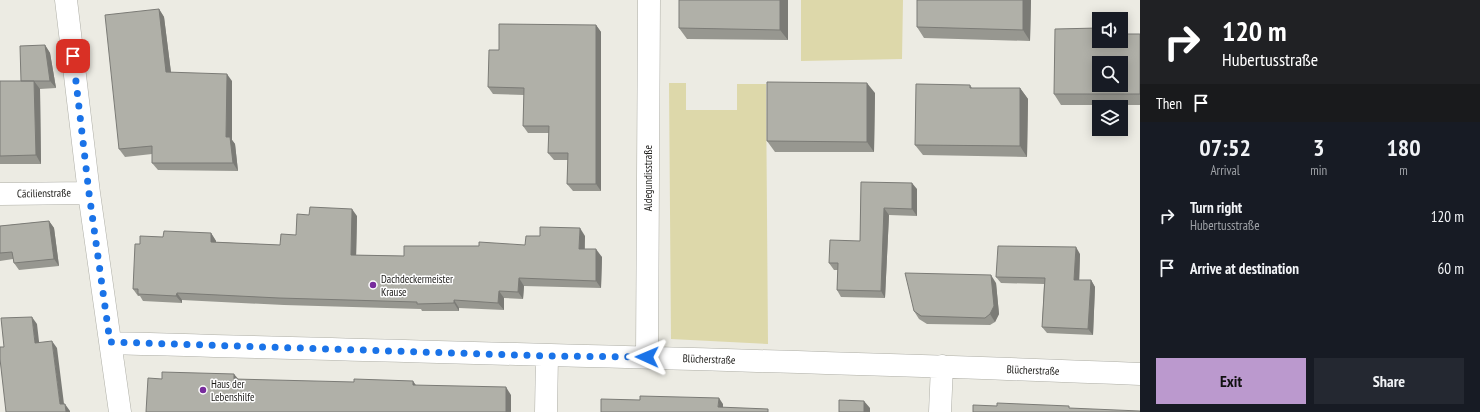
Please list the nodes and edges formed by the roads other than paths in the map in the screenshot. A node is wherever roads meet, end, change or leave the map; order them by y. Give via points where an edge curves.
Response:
1 (66, 0) edge
2 (648, 0) edge
3 (89, 193) junction
4 (0, 194) edge
5 (110, 342) junction
6 (547, 356) junction
7 (647, 357) junction
8 (942, 366) junction
9 (1140, 374) edge
10 (120, 412) edge
11 (546, 412) edge
12 (940, 412) edge

1 - 3 street
2 - 7 street, Aldegundisstraße
3 - 4 street, Cäcilienstraße
3 - 5 street
5 - 6 street, Blücherstraße
5 - 10 street
6 - 7 street, Blücherstraße
6 - 11 street
7 - 8 street, Blücherstraße
8 - 9 street, Blücherstraße
8 - 12 street

